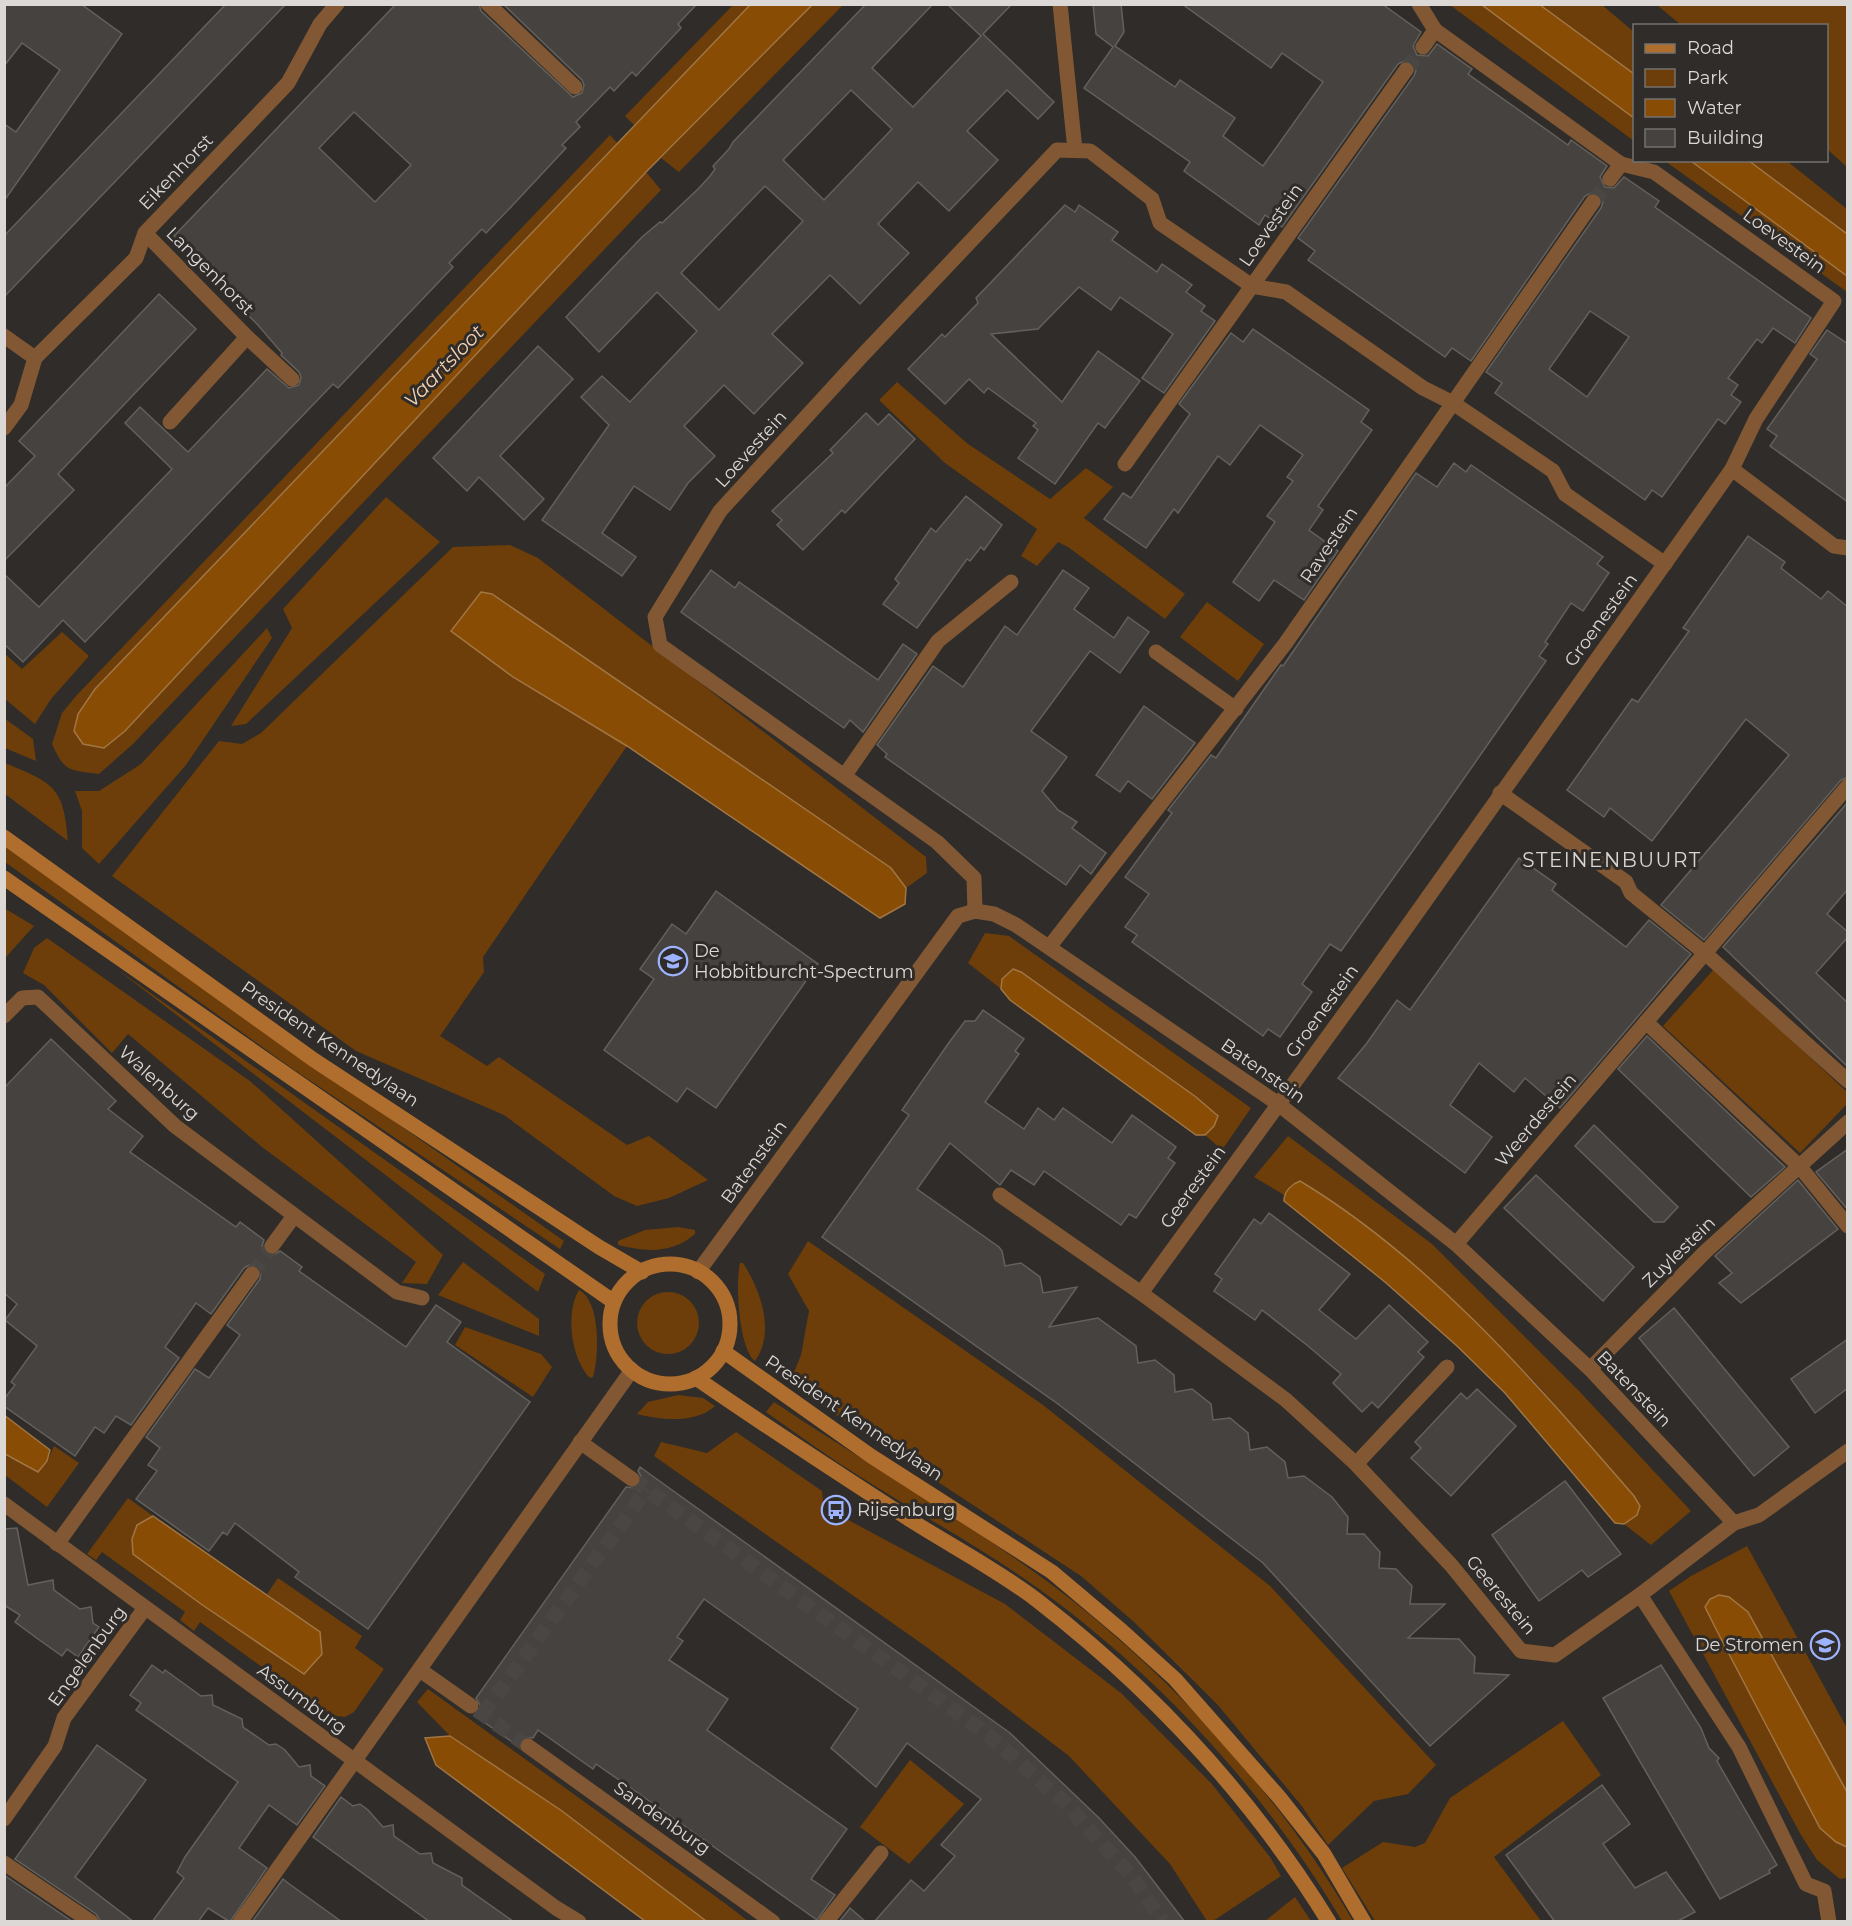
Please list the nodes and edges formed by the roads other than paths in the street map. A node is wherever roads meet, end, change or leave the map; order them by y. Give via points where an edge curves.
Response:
1 (338, 4) edge
2 (488, 4) edge
3 (1060, 4) edge
4 (1419, 4) edge
5 (1435, 30) junction
6 (1423, 47) tunnel mouth
7 (1406, 70) tunnel mouth
8 (575, 87) dead end
9 (1075, 150) junction
10 (1621, 164) junction
11 (1610, 179) tunnel mouth
12 (1593, 202) tunnel mouth
13 (145, 233) junction
14 (1252, 286) junction
15 (4, 336) edge
16 (247, 337) junction
17 (35, 358) junction
18 (292, 379) dead end
19 (1453, 403) junction
20 (1756, 418) joint
21 (170, 422) dead end
22 (4, 428) edge
23 (1125, 464) dead end
24 (1732, 469) junction
25 (1848, 548) edge
26 (1665, 564) junction
27 (1011, 582) dead end
28 (1156, 652) dead end
29 (1236, 709) junction
30 (845, 775) junction
31 (1848, 786) edge
32 (1500, 793) junction
33 (4, 837) edge
34 (4, 878) edge
35 (975, 911) junction
36 (1050, 946) junction
37 (1706, 954) junction
38 (4, 1016) edge
39 (1646, 1022) junction
40 (1848, 1081) edge
41 (1277, 1103) junction
42 (1848, 1122) edge
43 (1800, 1167) junction
44 (1000, 1195) dead end
45 (294, 1216) junction
46 (1848, 1226) edge
47 (1456, 1244) junction
48 (272, 1246) tunnel mouth
49 (642, 1272) junction
50 (698, 1272) junction
51 (252, 1274) tunnel mouth
52 (1141, 1293) junction
53 (422, 1298) dead end
54 (614, 1302) junction
55 (723, 1351) junction
56 (1447, 1367) dead end
57 (1590, 1369) junction
58 (632, 1370) junction
59 (696, 1378) junction
60 (580, 1442) junction
61 (1848, 1451) edge
62 (1356, 1464) junction
63 (632, 1479) tunnel mouth
64 (4, 1504) edge
65 (1734, 1523) junction
66 (57, 1544) junction
67 (1640, 1595) junction
68 (146, 1608) junction
69 (420, 1670) junction
70 (471, 1706) tunnel mouth
71 (528, 1746) tunnel mouth
72 (356, 1762) junction
73 (4, 1819) edge
74 (881, 1853) dead end
75 (4, 1863) edge
76 (556, 1908) junction
77 (91, 1922) edge
78 (240, 1922) edge
79 (547, 1922) edge
80 (579, 1922) edge
81 (773, 1922) edge
82 (826, 1922) edge
83 (1329, 1922) edge
84 (1364, 1922) edge
85 (1829, 1922) edge

1 - 13 street, Eikenhorst via 320,24 288,83
2 - 8 street
3 - 9 street
4 - 5 street, Loevestein
5 - 6 street
5 - 10 street, Loevestein
7 - 14 street, Loevestein
9 - 14 street, Loevestein via 1090,151 1152,199 1161,223
9 - 30 street, Loevestein via 1057,150 720,511 655,617 660,645
10 - 11 street
10 - 20 street, Loevestein via 1654,172 1834,301
12 - 19 street
13 - 16 street, Langenhorst
13 - 17 street, Eikenhorst via 136,258
14 - 19 street, Loevestein via 1286,292 1423,388
14 - 23 street, Loevestein
15 - 17 street
16 - 18 street, Langenhorst
16 - 21 street, Langenhorst
17 - 22 street via 21,405
19 - 26 street, Loevestein via 1553,471 1565,494
19 - 29 street, Ravestein via 1286,644
20 - 24 street, Groenestein
24 - 25 street via 1834,546
24 - 26 street, Groenestein
26 - 32 street, Groenestein
27 - 30 street via 938,641
28 - 29 street
29 - 36 street, Ravestein
30 - 35 street, Loevestein via 937,842 974,878
31 - 37 street, Weerdestein
32 - 37 street via 1626,882 1631,893
32 - 41 street, Groenestein
33 - 49 street, President Kennedylaan via 314,1060
34 - 54 street
35 - 36 street, Batenstein via 994,914
35 - 50 street, Batenstein via 958,916
36 - 41 street, Batenstein
37 - 39 street, Weerdestein
37 - 40 street
38 - 45 street, Walenburg via 22,998 38,997 175,1126
39 - 43 street
39 - 47 street, Weerdestein
41 - 47 street, Batenstein
41 - 52 street, Geerestein
42 - 43 street, Zuylestein
43 - 46 street
43 - 57 street, Zuylestein via 1706,1252
44 - 52 street, Geerestein
45 - 48 street
45 - 53 street, Walenburg via 397,1292
47 - 57 street, Batenstein
49 - 50 street via 670,1265
49 - 54 street via 623,1287
50 - 55 street via 716,1287 726,1307 729,1329
51 - 66 street
52 - 62 street, Geerestein via 1286,1400
54 - 58 street via 610,1320 612,1339 619,1356
55 - 59 street via 712,1367
55 - 84 street, President Kennedylaan via 871,1456 1052,1572 1122,1631 1175,1679 1273,1789 1324,1854
56 - 62 street
57 - 65 street, Batenstein
58 - 59 street via 663,1383
58 - 60 street
59 - 83 street via 1036,1599 1104,1654 1157,1703 1241,1797 1298,1871
60 - 63 street
60 - 69 street
61 - 65 street via 1759,1515
62 - 67 street, Geerestein via 1451,1565 1521,1651 1555,1655
64 - 66 street, Assumburg
65 - 67 street, Geerestein
66 - 68 street, Assumburg
67 - 85 street via 1739,1747 1806,1884 1824,1890
68 - 72 street, Assumburg
68 - 73 street, Engelenburg via 64,1718 55,1746
69 - 70 street
69 - 72 street
71 - 81 street, Sandenburg
72 - 76 street, Assumburg
72 - 78 street
74 - 82 street
75 - 77 street
76 - 79 street
76 - 80 street, Assumburg

